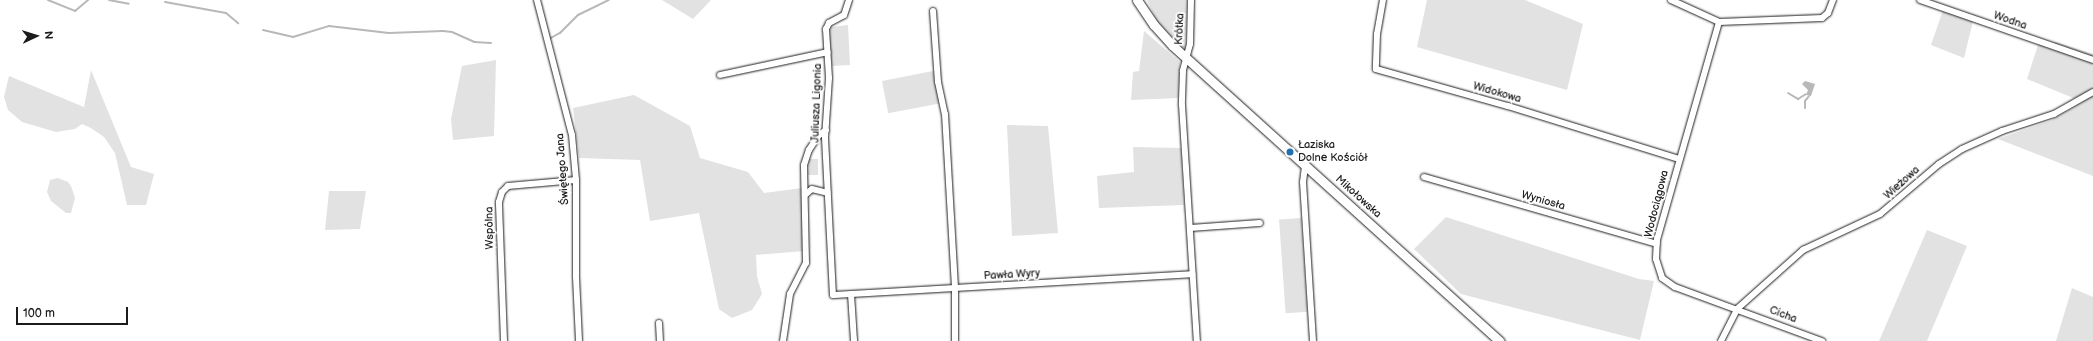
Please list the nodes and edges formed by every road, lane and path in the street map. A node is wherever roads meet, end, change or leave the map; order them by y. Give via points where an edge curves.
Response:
1 (537, 0) edge
2 (849, 0) edge
3 (1137, 0) edge
4 (1191, 0) edge
5 (1383, 0) edge
6 (1671, 0) edge
7 (1833, 0) edge
8 (1920, 0) edge
9 (933, 11) dead end
10 (1719, 22) junction
11 (828, 52) junction
12 (1186, 59) junction
13 (2093, 60) edge
14 (720, 75) dead end
15 (2093, 92) edge
16 (826, 130) junction
17 (1679, 159) junction
18 (1305, 166) junction
19 (1424, 177) dead end
20 (576, 180) junction
21 (828, 193) junction
22 (805, 195) junction
23 (1260, 223) dead end
24 (1190, 228) junction
25 (1657, 244) junction
26 (1192, 274) junction
27 (955, 288) junction
28 (852, 294) junction
29 (834, 295) joint
30 (1737, 309) junction
31 (659, 324) dead end
32 (504, 341) edge
33 (579, 341) edge
34 (660, 341) edge
35 (783, 341) edge
36 (854, 341) edge
37 (955, 341) edge
38 (1197, 341) edge
39 (1313, 341) edge
40 (1500, 341) edge
41 (1721, 341) edge
42 (1822, 341) edge

1 - 20 street, Świętego Jana via 572,135
2 - 11 street, Juliusza Ligonia via 844,15 829,23 826,29
3 - 12 street, Mikołowska via 1154,25
4 - 12 street, Krótka via 1190,44
5 - 17 street, Widokowa via 1377,34 1376,69 1508,106
6 - 10 street
7 - 10 street via 1828,13 1822,18
8 - 13 street, Wodna
9 - 27 street via 938,82 945,114
10 - 17 street, Wodociągowa
11 - 14 street
11 - 16 street, Juliusza Ligonia
12 - 18 street, Mikołowska
12 - 24 street, Krótka via 1182,105
15 - 30 street, Wieżowa via 2054,114 2002,131 1949,157 1880,214 1800,252
16 - 21 street, Juliusza Ligonia
16 - 22 street via 818,136 804,164
17 - 25 street, Wodociągowa
18 - 39 street via 1303,182
18 - 40 street, Mikołowska
19 - 25 street, Wyniosła
20 - 32 street, Wspólna via 508,186 502,192 499,210
20 - 33 street, Świętego Jana
21 - 22 street via 812,189
21 - 29 street, Juliusza Ligonia
22 - 35 street via 806,263 790,294
23 - 24 street
24 - 26 street, Krótka
25 - 30 street, Wodociągowa via 1656,259 1662,278 1675,287
26 - 27 street, Pawła Wyry
26 - 38 street, Krótka
27 - 28 street, Pawła Wyry
27 - 37 street
28 - 29 street, Pawła Wyry
28 - 36 street
30 - 41 street
30 - 42 street, Cicha
31 - 34 street

